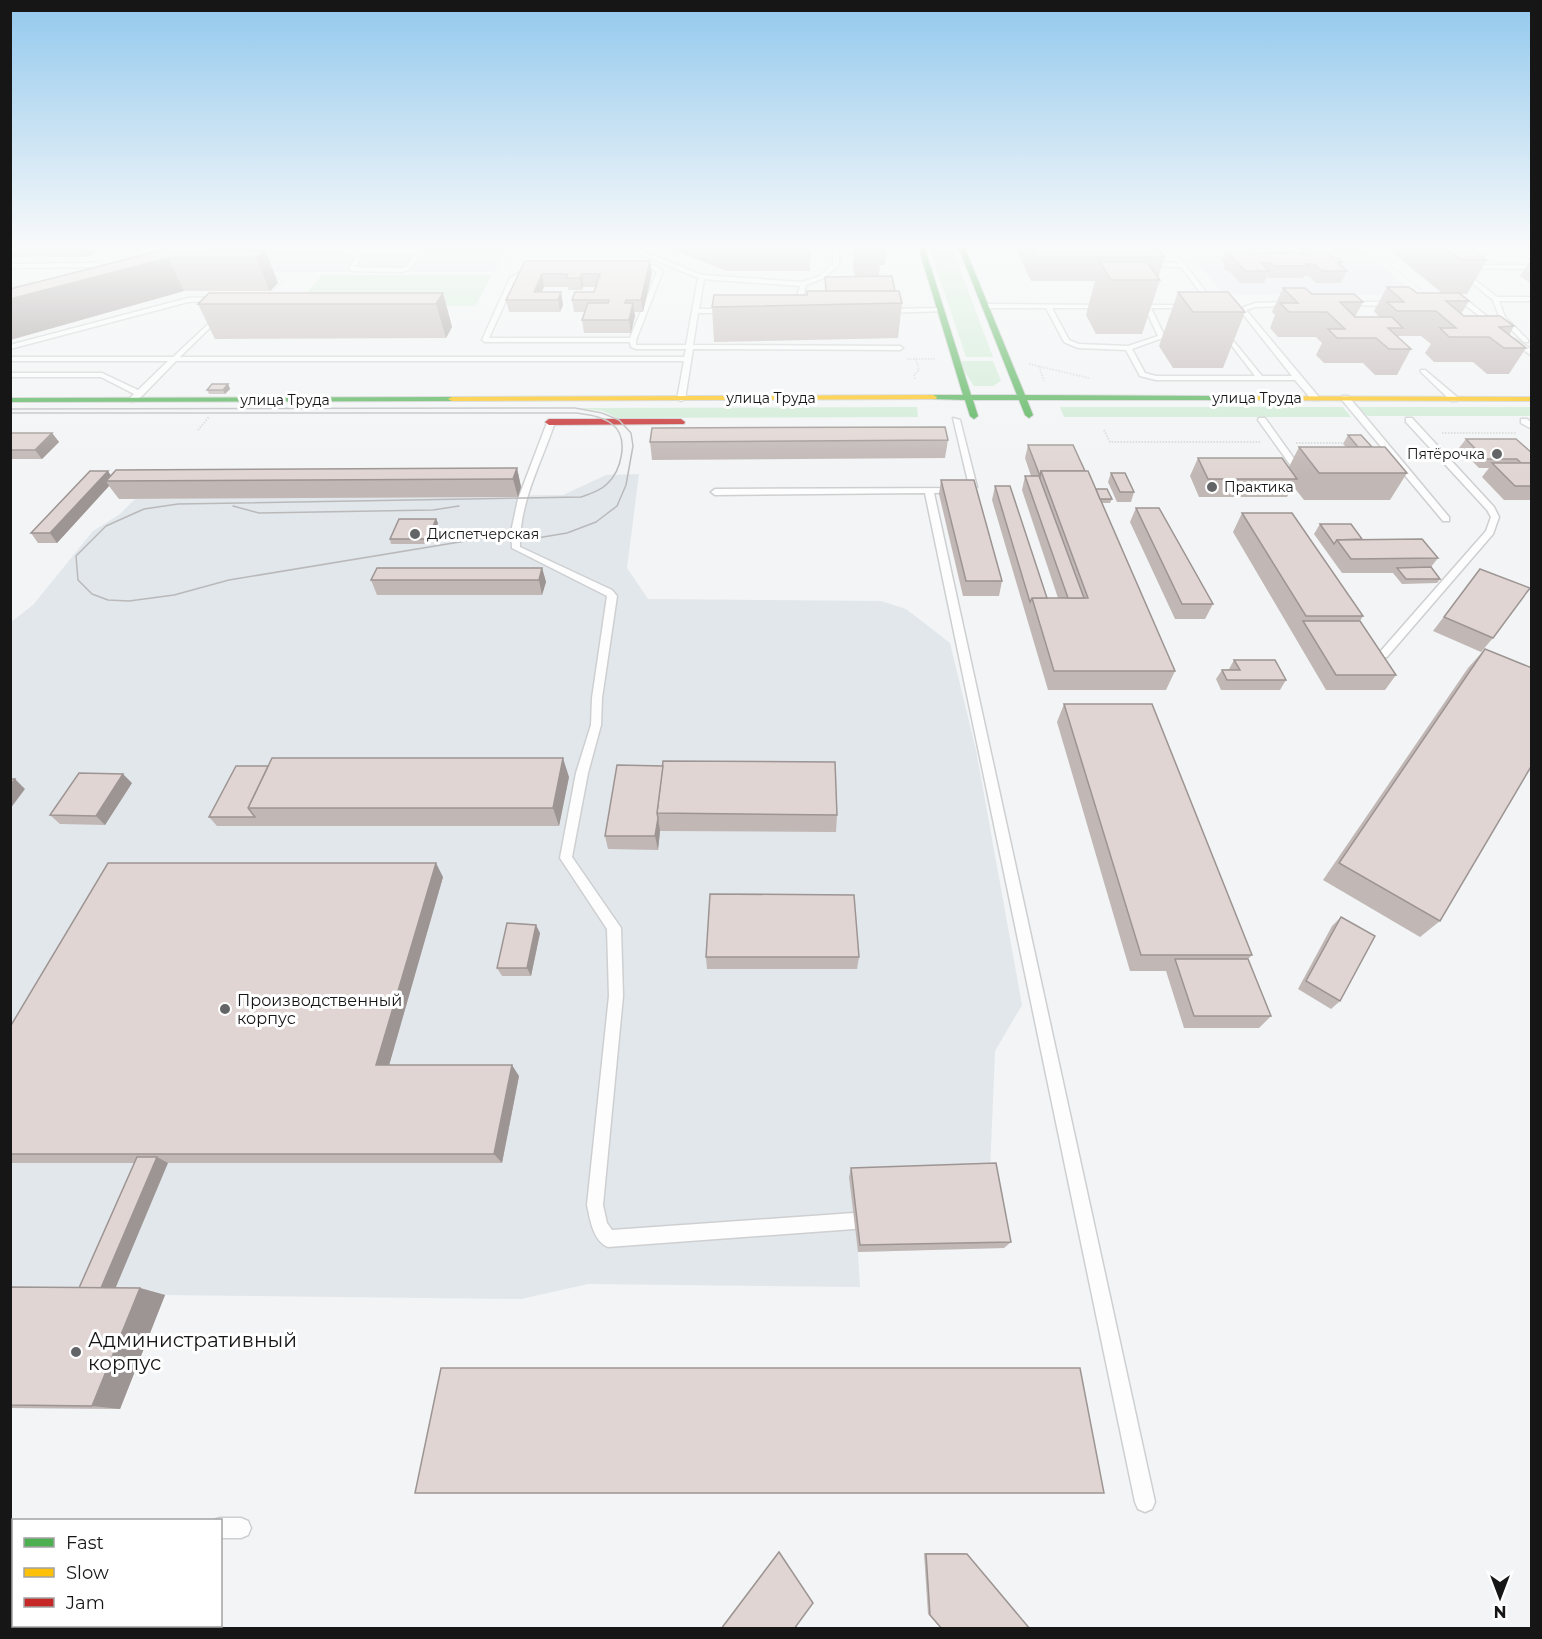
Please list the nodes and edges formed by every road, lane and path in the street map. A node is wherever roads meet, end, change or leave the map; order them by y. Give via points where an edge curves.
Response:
1 (102, 322) edge
2 (213, 322) edge
3 (493, 322) edge
4 (640, 322) edge
5 (694, 322) edge
6 (945, 322) edge
7 (992, 322) edge
8 (1056, 322) edge
9 (1155, 322) edge
10 (1253, 322) edge
11 (1492, 322) edge
12 (1507, 322) edge
13 (1226, 334) edge
14 (1521, 337) junction
15 (1532, 337) edge
16 (633, 340) junction
17 (1532, 346) edge
18 (10, 347) edge
19 (691, 348) junction
20 (900, 348) edge
21 (1128, 348) junction
22 (1532, 354) edge
23 (10, 358) edge
24 (689, 359) junction
25 (173, 360) junction
26 (1423, 370) dead end
27 (10, 375) edge
28 (1260, 378) junction
29 (1297, 378) junction
30 (136, 397) junction
31 (968, 397) junction
32 (1022, 397) junction
33 (1315, 398) junction
34 (1345, 398) junction
35 (681, 399) junction
36 (1454, 399) junction
37 (1532, 399) edge
38 (10, 400) edge
39 (950, 420) joint
40 (1030, 420) dead end
41 (1256, 420) joint
42 (1284, 420) dead end
43 (1341, 420) dead end
44 (1363, 420) junction
45 (1398, 420) junction
46 (1433, 420) dead end
47 (545, 422) joint
48 (691, 422) dead end
49 (1524, 424) edge
50 (1421, 433) junction
51 (1294, 464) dead end
52 (929, 491) junction
53 (715, 492) dead end
54 (1446, 519) dead end
55 (1383, 655) edge
56 (854, 1221) edge
57 (1145, 1502) dead end

1 - 18 lane
2 - 25 lane
3 - 16 lane via 485,340
4 - 16 lane
5 - 19 lane
6 - 31 main road
7 - 32 main road
8 - 21 lane via 1071,344
9 - 21 lane via 1162,337
10 - 29 lane
11 - 22 lane
12 - 14 lane
13 - 28 lane
14 - 15 lane
14 - 17 lane
16 - 19 lane via 636,347
19 - 20 lane
19 - 24 lane
21 - 28 lane via 1140,372 1150,378
23 - 25 lane
24 - 25 lane
24 - 35 lane
25 - 30 lane
26 - 36 lane
27 - 30 lane via 102,375
28 - 29 lane
29 - 33 lane
30 - 35 main road, улица Труда
30 - 38 main road, улица Труда
31 - 32 main road, улица Труда
31 - 35 main road, улица Труда
31 - 39 main road via 981,420
32 - 33 main road, улица Труда
32 - 40 main road
33 - 34 main road, улица Труда
34 - 36 main road, улица Труда
34 - 44 lane
36 - 37 main road, улица Труда
39 - 52 lane via 973,488
41 - 42 main road, улица Труда
41 - 51 lane
43 - 44 main road
44 - 45 main road
44 - 54 lane
45 - 46 main road
45 - 50 lane
47 - 48 main road
47 - 56 lane via 520,510 516,548 612,596 596,725 582,773 566,858 614,928 616,996 596,1205 600,1226 608,1239
49 - 50 path
50 - 55 lane via 1491,509 1494,526
52 - 53 lane
52 - 57 lane

